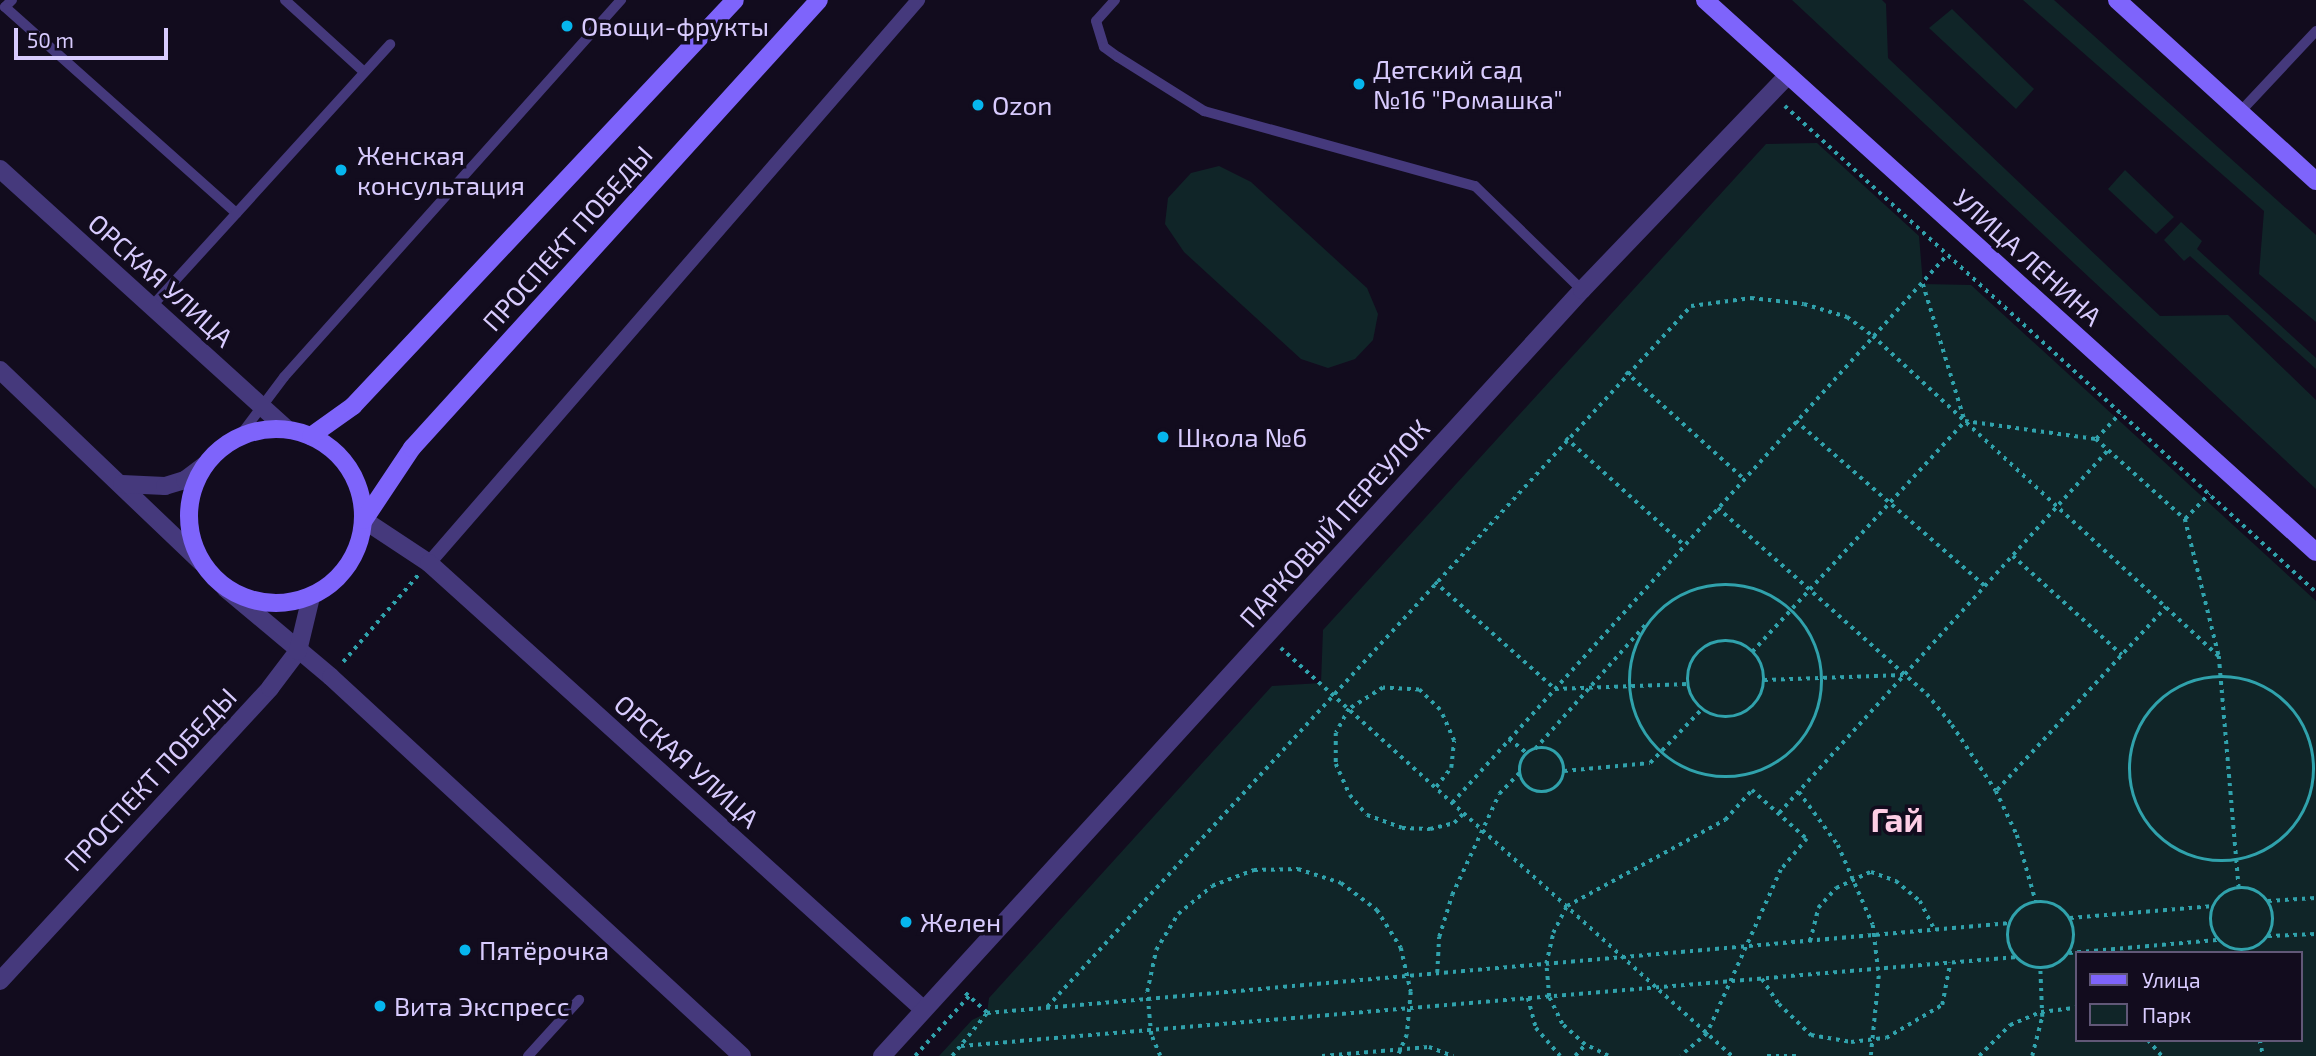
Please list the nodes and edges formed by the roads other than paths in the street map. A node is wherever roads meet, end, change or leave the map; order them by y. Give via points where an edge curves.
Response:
1 (285, 0) edge
2 (621, 0) edge
3 (735, 0) edge
4 (819, 0) edge
5 (918, 0) edge
6 (1115, 0) edge
7 (1706, 0) edge
8 (2117, 0) edge
9 (5, 3) edge
10 (2316, 31) edge
11 (390, 44) dead end
12 (364, 72) junction
13 (1788, 75) junction
14 (2240, 112) junction
15 (0, 169) edge
16 (2316, 181) edge
17 (236, 214) junction
18 (1582, 290) junction
19 (152, 306) junction
20 (0, 370) edge
21 (260, 407) junction
22 (287, 429) junction
23 (311, 436) junction
24 (239, 437) junction
25 (205, 465) junction
26 (122, 485) junction
27 (364, 520) junction
28 (2316, 552) edge
29 (201, 562) junction
30 (429, 563) junction
31 (225, 588) junction
32 (311, 597) junction
33 (298, 651) junction
34 (0, 981) edge
35 (579, 1000) dead end
36 (922, 1009) junction
37 (528, 1056) edge
38 (742, 1056) edge
39 (882, 1056) edge

1 - 12 lane
2 - 21 lane
3 - 23 main road, ПРОСПЕКТ ПОБЕДЫ via 353,406
4 - 27 main road, ПРОСПЕКТ ПОБЕДЫ via 412,448
5 - 30 street
6 - 18 lane via 1096,21 1104,47 1204,111 1475,186
7 - 13 main road, УЛИЦА ЛЕНИНА
8 - 14 main road
9 - 17 lane
10 - 14 lane
11 - 12 lane
12 - 17 lane
13 - 18 street, ПАРКОВЫЙ ПЕРЕУЛОК
13 - 28 main road, УЛИЦА ЛЕНИНА
14 - 16 main road
15 - 19 street, ОРСКАЯ УЛИЦА
17 - 19 lane
18 - 36 street, ПАРКОВЫЙ ПЕРЕУЛОК
19 - 21 street, ОРСКАЯ УЛИЦА
20 - 26 street
21 - 22 street, ОРСКАЯ УЛИЦА
21 - 24 lane
22 - 23 main road
22 - 24 main road
23 - 27 main road via 344,461 355,479
24 - 25 main road
25 - 26 street via 185,480 165,486
25 - 29 main road via 188,513
26 - 29 street
27 - 30 street, ОРСКАЯ УЛИЦА
27 - 32 main road via 348,566 332,584
29 - 31 main road
30 - 36 street, ОРСКАЯ УЛИЦА
31 - 32 main road via 241,597 276,604
31 - 33 street
32 - 33 street, ПРОСПЕКТ ПОБЕДЫ
33 - 34 street, ПРОСПЕКТ ПОБЕДЫ via 270,688
33 - 38 street
35 - 37 lane
36 - 39 street

